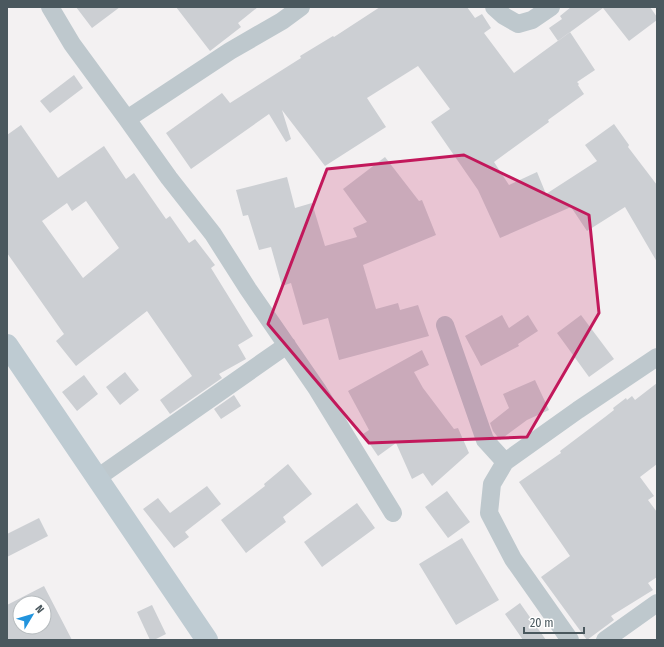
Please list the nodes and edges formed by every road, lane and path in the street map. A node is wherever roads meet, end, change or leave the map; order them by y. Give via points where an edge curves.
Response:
1 (50, 7) edge
2 (301, 7) edge
3 (494, 7) edge
4 (551, 7) edge
5 (127, 119) junction
6 (445, 325) dead end
7 (7, 345) edge
8 (287, 345) junction
9 (657, 356) edge
10 (505, 462) junction
11 (97, 478) junction
12 (393, 513) dead end
13 (657, 603) edge
14 (207, 640) edge
15 (570, 640) edge
16 (605, 640) edge

1 - 5 street via 72,44
2 - 5 street
3 - 4 street via 518,24 532,20
5 - 8 street via 213,234
6 - 10 street via 486,440
7 - 11 main road
8 - 11 street
8 - 12 street
9 - 10 street
10 - 15 street via 492,484 489,513 513,559
11 - 14 main road
13 - 16 street

